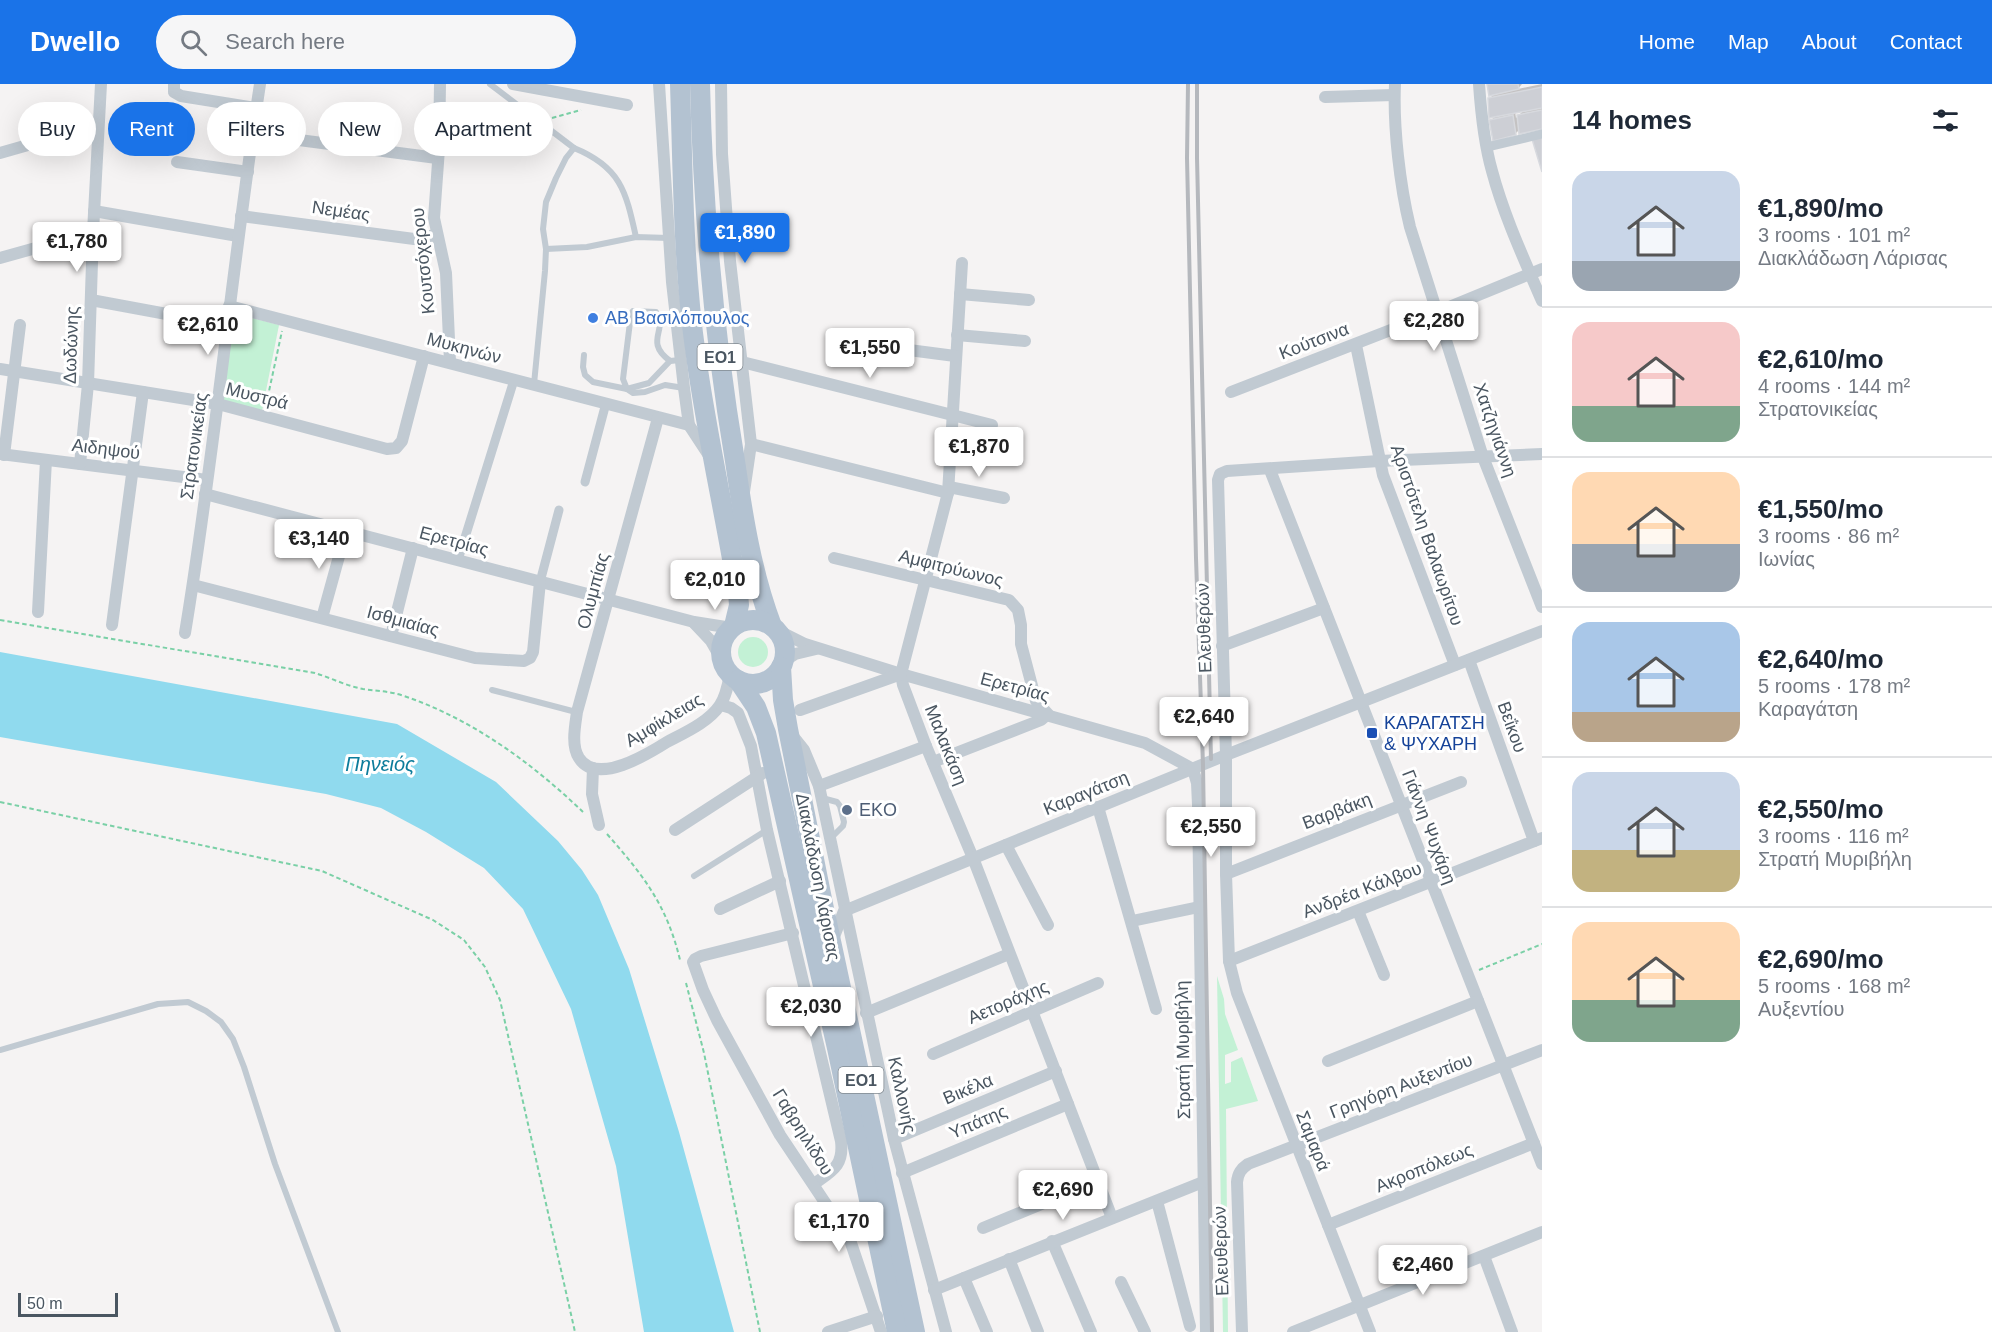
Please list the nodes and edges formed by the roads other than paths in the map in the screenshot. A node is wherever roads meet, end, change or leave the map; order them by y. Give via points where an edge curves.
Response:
1 (101, 84) edge
2 (174, 84) edge
3 (260, 84) edge
4 (440, 84) edge
5 (490, 84) edge
6 (513, 84) edge
7 (659, 84) edge
8 (680, 84) edge
9 (700, 84) edge
10 (720, 84) edge
11 (1479, 84) edge
12 (554, 88) edge
13 (1395, 89) edge
14 (1325, 97) dead end
15 (218, 102) edge
16 (257, 102) edge
17 (439, 102) edge
18 (627, 105) dead end
19 (98, 125) junction
20 (1542, 134) edge
21 (306, 139) edge
22 (1487, 147) junction
23 (574, 148) junction
24 (414, 151) edge
25 (0, 153) edge
26 (251, 156) edge
27 (438, 156) edge
28 (177, 162) dead end
29 (248, 172) junction
30 (94, 211) junction
31 (241, 216) junction
32 (93, 232) junction
33 (436, 235) junction
34 (238, 236) junction
35 (636, 237) junction
36 (669, 238) junction
37 (546, 249) junction
38 (0, 258) edge
39 (962, 263) dead end
40 (1536, 271) edge
41 (960, 294) junction
42 (91, 300) junction
43 (1029, 300) dead end
44 (1542, 301) edge
45 (229, 306) junction
46 (1437, 312) junction
47 (20, 325) dead end
48 (226, 325) junction
49 (957, 335) junction
50 (1025, 341) dead end
51 (1356, 345) junction
52 (886, 347) dead end
53 (584, 355) dead end
54 (424, 356) junction
55 (955, 357) junction
56 (676, 360) junction
57 (450, 362) junction
58 (742, 362) junction
59 (0, 369) edge
60 (14, 371) junction
61 (514, 380) junction
62 (88, 384) junction
63 (534, 384) junction
64 (684, 388) junction
65 (627, 389) junction
66 (143, 392) junction
67 (1231, 392) dead end
68 (606, 403) junction
69 (218, 404) junction
70 (953, 416) junction
71 (658, 417) junction
72 (689, 425) junction
73 (992, 425) dead end
74 (751, 444) junction
75 (1542, 454) edge
76 (2, 455) edge
77 (1483, 457) junction
78 (46, 460) junction
79 (1379, 461) junction
80 (714, 462) junction
81 (80, 464) junction
82 (1270, 470) junction
83 (134, 471) junction
84 (207, 480) junction
85 (585, 482) dead end
86 (948, 490) junction
87 (206, 494) junction
88 (1004, 498) dead end
89 (741, 504) junction
90 (560, 510) dead end
91 (346, 531) junction
92 (413, 548) junction
93 (834, 558) dead end
94 (458, 560) junction
95 (925, 580) junction
96 (540, 582) junction
97 (193, 585) junction
98 (609, 600) junction
99 (1542, 607) edge
100 (1324, 608) junction
101 (38, 612) dead end
102 (322, 618) junction
103 (694, 622) junction
104 (112, 625) dead end
105 (733, 627) junction
106 (774, 628) junction
107 (1542, 631) edge
108 (185, 633) dead end
109 (391, 636) junction
110 (1222, 646) junction
111 (823, 650) junction
112 (1469, 660) junction
113 (782, 664) junction
114 (1455, 665) junction
115 (730, 672) junction
116 (901, 674) junction
117 (492, 690) dead end
118 (1361, 702) junction
119 (721, 705) junction
120 (800, 710) dead end
121 (577, 712) junction
122 (1048, 714) junction
123 (788, 729) junction
124 (926, 746) junction
125 (1226, 755) junction
126 (933, 762) junction
127 (593, 768) junction
128 (1193, 769) junction
129 (766, 771) junction
130 (1461, 782) dead end
131 (820, 792) junction
132 (1401, 805) junction
133 (1098, 807) junction
134 (599, 825) road end
135 (675, 830) dead end
136 (767, 830) junction
137 (1538, 839) edge
138 (1006, 845) junction
139 (973, 858) junction
140 (1226, 874) junction
141 (694, 876) dead end
142 (780, 881) junction
143 (1431, 882) junction
144 (1199, 907) junction
145 (720, 909) dead end
146 (844, 911) junction
147 (1358, 911) junction
148 (1132, 921) junction
149 (1048, 925) dead end
150 (793, 933) junction
151 (832, 944) junction
152 (1009, 954) junction
153 (1229, 961) junction
154 (1384, 975) dead end
155 (1098, 983) dead end
156 (1478, 1001) junction
157 (1156, 1009) dead end
158 (811, 1010) junction
159 (1032, 1011) junction
160 (866, 1013) junction
161 (837, 1048) junction
162 (0, 1050) edge
163 (1542, 1050) edge
164 (933, 1054) dead end
165 (1328, 1061) dead end
166 (1503, 1065) junction
167 (1056, 1071) junction
168 (1068, 1104) junction
169 (894, 1139) junction
170 (1534, 1143) junction
171 (1296, 1147) junction
172 (1542, 1164) edge
173 (1241, 1169) joint
174 (902, 1173) junction
175 (1097, 1181) junction
176 (1203, 1182) junction
177 (813, 1184) junction
178 (1157, 1201) junction
179 (1112, 1218) junction
180 (1328, 1226) junction
181 (983, 1228) dead end
182 (1542, 1232) edge
183 (1052, 1241) junction
184 (1484, 1256) junction
185 (1009, 1259) junction
186 (964, 1278) junction
187 (1121, 1282) dead end
188 (934, 1290) junction
189 (1360, 1305) junction
190 (877, 1316) junction
191 (1190, 1326) dead end
192 (338, 1332) edge
193 (828, 1332) edge
194 (881, 1332) edge
195 (897, 1332) edge
196 (915, 1332) edge
197 (946, 1332) edge
198 (987, 1332) edge
199 (1038, 1332) edge
200 (1091, 1332) edge
201 (1145, 1332) edge
202 (1206, 1332) edge
203 (1242, 1332) edge
204 (1293, 1332) edge
205 (1370, 1332) edge
206 (1512, 1332) edge

1 - 19 street, Δωδώνης
2 - 15 street via 174,92 181,96
3 - 16 street, Στρατονικείας
4 - 17 street, Κουτσόχερου
5 - 23 lane
6 - 12 street
7 - 36 street
8 - 80 main road, ΕΟ1 via 686,257 696,355
9 - 89 main road, ΕΟ1 via 713,301
10 - 58 street via 726,207
11 - 22 street
12 - 18 street
13 - 14 street
13 - 46 street, Χατζηγιάννη via 1406,211
19 - 25 street
19 - 30 street, Δωδώνης
20 - 22 street
21 - 24 street
22 - 40 street via 1509,223
23 - 35 lane via 599,159 614,176 626,194
23 - 37 lane via 546,202
26 - 29 street, Στρατονικείας
27 - 33 street, Κουτσόχερου
28 - 29 street
29 - 31 street, Στρατονικείας
30 - 32 street, Δωδώνης
30 - 34 street
31 - 33 street, Νεμέας via 414,239
31 - 34 street, Στρατονικείας
32 - 38 street
32 - 42 street, Δωδώνης
33 - 57 street, Κουτσόχερου via 446,273
34 - 45 street, Στρατονικείας
35 - 36 lane
35 - 37 lane via 587,247
36 - 56 street
37 - 63 lane
39 - 41 street
40 - 44 street
40 - 46 street, Κούτσινα
41 - 43 street
41 - 49 street
42 - 48 street
42 - 62 street, Δωδώνης
45 - 48 street, Στρατονικείας
45 - 54 street, Μυκηνών
46 - 51 street, Κούτσινα
46 - 77 street, Χατζηγιάννη
47 - 60 street
48 - 69 street, Στρατονικείας
49 - 50 street
49 - 55 street
51 - 67 street, Κούτσινα
51 - 79 street, Αριστότελη Βαλαωρίτου
52 - 55 street
53 - 65 lane via 585,375 593,382
54 - 57 street, Μυκηνών
54 - 69 street, Μυστρά via 402,441 396,448 387,449
55 - 70 street
56 - 64 street
56 - 65 lane via 649,383
56 - 65 lane via 657,348 656,312 633,311 623,379
57 - 61 street, Μυκηνών
58 - 70 street
58 - 74 street
59 - 60 street, Μυστρά
60 - 62 street, Μυστρά
60 - 76 street
61 - 63 street, Μυκηνών
61 - 94 street
62 - 66 street, Μυστρά
62 - 81 street, Δωδώνης
63 - 68 street, Μυκηνών
64 - 65 lane via 665,385 633,393
64 - 72 street
66 - 69 street, Μυστρά
66 - 83 street
68 - 71 street, Μυκηνών
68 - 85 street
69 - 84 street, Στρατονικείας
70 - 73 street
70 - 86 street
71 - 72 street, Μυκηνών
71 - 98 street, Ολυμπίας
72 - 80 street
74 - 86 street
74 - 89 street
75 - 77 street
76 - 78 street, Αιδηψού
77 - 79 street
77 - 99 street, Χατζηγιάννη
78 - 81 street, Αιδηψού
78 - 101 street
79 - 82 street
79 - 114 street, Αριστότελη Βαλαωρίτου
80 - 105 main road, ΕΟ1 via 738,593
81 - 83 street, Αιδηψού
82 - 100 street, Γιάννη Ψυχάρη
82 - 110 street, Ελευθερών via 1227,471 1218,480
83 - 84 street, Αιδηψού
83 - 104 street
84 - 87 street, Στρατονικείας
86 - 88 street
86 - 95 street
87 - 91 street, Ερετρίας
87 - 97 street, Στρατονικείας
89 - 106 main road, ΕΟ1 via 761,593
90 - 96 street
91 - 92 street, Ερετρίας
91 - 102 street
92 - 94 street, Ερετρίας
92 - 109 street
93 - 95 street, Αμφιτρύωνος
94 - 96 street, Ερετρίας
95 - 116 street
95 - 122 street, Αμφιτρύωνος via 1009,600 1018,610 1021,644 1036,700
96 - 98 street, Ερετρίας
96 - 109 street, Ισθμιαίας via 533,652 524,661 475,658
97 - 102 street, Ισθμιαίας
97 - 108 street, Στρατονικείας
98 - 103 street, Ερετρίας
98 - 121 street, Ολυμπίας
100 - 110 street
100 - 118 street, Γιάννη Ψυχάρη
102 - 109 street, Ισθμιαίας
103 - 105 street, Ερετρίας
103 - 115 street
105 - 106 main road via 753,620
105 - 115 main road, ΕΟ1 via 722,644
106 - 111 street, Ερετρίας
106 - 113 main road, ΕΟ1 via 784,645
107 - 112 street, Καραγάτση
110 - 125 street, Ελευθερών
111 - 113 street, Ερετρίας via 795,654
111 - 116 street, Ερετρίας
112 - 114 street, Καραγάτση
112 - 137 street, Βεΐκου
113 - 115 main road via 775,675 757,684
113 - 123 main road, Διακλάδωση Λάρισας / ΕΟ1
114 - 118 street, Καραγάτση
115 - 119 street, Αμφίκλειας
115 - 129 main road, Διακλάδωση Λάρισας / ΕΟ1 via 756,707 766,732
116 - 120 street
116 - 122 street, Ερετρίας
116 - 124 street, Μαλακάση
117 - 121 lane
118 - 125 street, Καραγάτση
118 - 132 street, Γιάννη Ψυχάρη
119 - 127 street, Αμφίκλειας via 697,725 637,759 611,768
119 - 129 street via 740,716
121 - 127 street, Ολυμπίας via 578,756
122 - 126 street
122 - 128 street, Ερετρίας via 1145,742
123 - 131 street, Καλλoνής via 804,750
123 - 151 main road, Διακλάδωση Λάρισας / ΕΟ1
124 - 126 street, Μαλακάση
124 - 131 street
125 - 128 street, Καραγάτση
125 - 140 street, Ελευθερών
126 - 139 street, Μαλακάση
127 - 134 street via 592,794
128 - 133 street, Καραγάτση
128 - 144 street, Στρατή Μυριβήλη via 1198,794
129 - 135 street
129 - 136 street
129 - 161 main road, Διακλάδωση Λάρισας / ΕΟ1
130 - 132 street, Βαρβάκη
131 - 146 street, Καλλoνής
132 - 140 street, Βαρβάκη
132 - 143 street, Γιάννη Ψυχάρη
133 - 138 street, Καραγάτση
133 - 148 street
136 - 141 lane
136 - 142 street
137 - 143 street, Ανδρέα Κάλβου
138 - 139 street, Καραγάτση
138 - 149 street
139 - 146 street, Καραγάτση
139 - 152 street, Μαλακάση
140 - 153 street, Ελευθερών
142 - 145 street
142 - 150 street
143 - 147 street, Ανδρέα Κάλβου
143 - 156 street, Γιάννη Ψυχάρη
144 - 148 street
144 - 176 street, Στρατή Μυριβήλη
146 - 151 street
146 - 160 street, Καλλoνής
147 - 153 street, Ανδρέα Κάλβου
147 - 154 street
148 - 157 street
150 - 158 street
150 - 177 street, Γαβρηιλίδου via 701,956 695,959 694,967 713,1011 780,1135
151 - 196 main road, Διακλάδωση Λάρισας / ΕΟ1
152 - 159 street, Μαλακάση
152 - 160 street
153 - 171 street, Σαμαρά via 1237,993
155 - 159 street, Αετοράχης
156 - 165 street
156 - 166 street, Γιάννη Ψυχάρη
158 - 161 street
158 - 177 street via 842,1152 836,1168
159 - 164 street, Αετοράχης
159 - 167 street, Μαλακάση
160 - 169 street, Καλλoνής
161 - 195 main road, Διακλάδωση Λάρισας / ΕΟ1
162 - 192 lane via 158,1004 188,1002 221,1022 241,1058 275,1164
163 - 166 street, Γρηγόρη Αυξεντίου
166 - 170 street, Γιάννη Ψυχάρη
166 - 171 street, Γρηγόρη Αυξεντίου
167 - 168 street, Μαλακάση
167 - 169 street, Βικέλα
168 - 174 street, Υπάτης
168 - 175 street, Μαλακάση
169 - 174 street, Καλλoνής
170 - 172 street, Γιάννη Ψυχάρη
170 - 180 street, Ακροπόλεως
171 - 173 street, Γρηγόρη Αυξεντίου
171 - 180 street, Σαμαρά
173 - 203 street, Ελευθερών via 1237,1182
174 - 188 street, Καλλoνής
175 - 179 street, Μαλακάση
175 - 181 street
176 - 178 street
176 - 202 street, Στρατή Μυριβήλη
177 - 190 street, Γαβρηιλίδου via 850,1240
178 - 179 street
178 - 191 street
179 - 183 street
180 - 189 street, Σαμαρά
182 - 184 street
183 - 185 street
183 - 200 street
184 - 189 street
184 - 206 street
185 - 186 street
185 - 199 street
186 - 188 street
186 - 198 street
187 - 201 street
188 - 197 street, Καλλoνής
189 - 204 street
189 - 205 street, Σαμαρά
190 - 193 street
190 - 194 street, Γαβρηιλίδου

